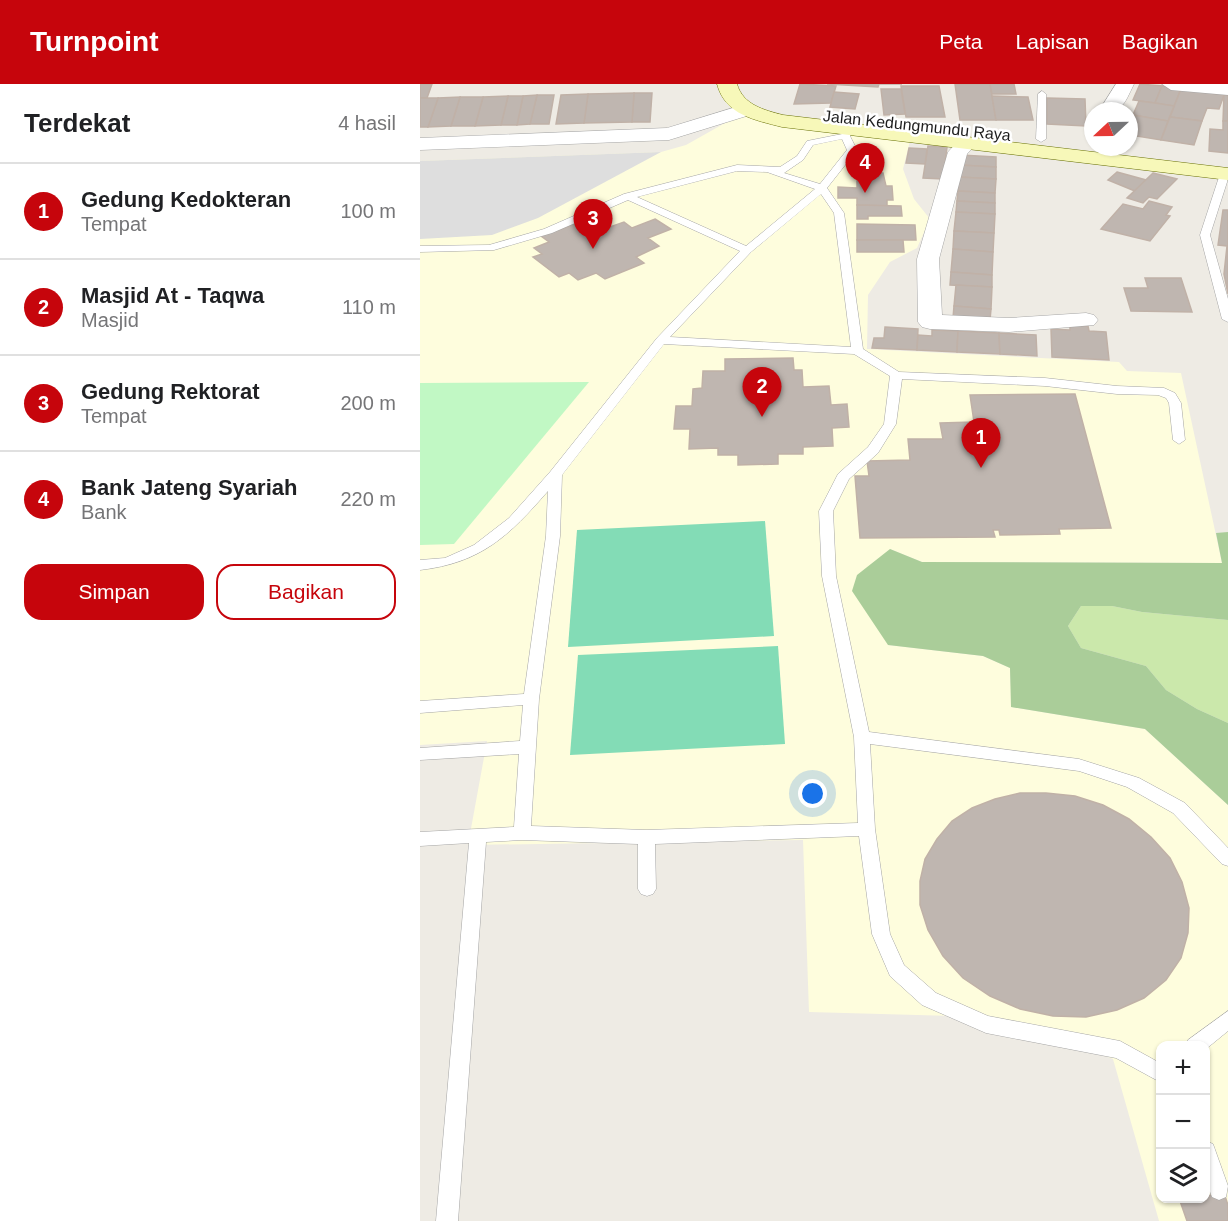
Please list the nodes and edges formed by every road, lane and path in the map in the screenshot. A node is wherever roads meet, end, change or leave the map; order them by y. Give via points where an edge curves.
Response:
1 (727, 84) edge
2 (1125, 84) edge
3 (1171, 84) edge
4 (1228, 89) edge
5 (1042, 94) dead end
6 (756, 102) junction
7 (1117, 102) edge
8 (849, 128) junction
9 (1041, 139) junction
10 (967, 143) junction
11 (420, 144) edge
12 (1084, 147) edge
13 (1084, 149) edge
14 (1138, 155) edge
15 (1227, 169) edge
16 (770, 171) junction
17 (822, 188) junction
18 (628, 196) junction
19 (420, 249) edge
20 (747, 250) junction
21 (1228, 319) edge
22 (1086, 320) dead end
23 (661, 340) junction
24 (857, 351) junction
25 (896, 375) junction
26 (1179, 440) dead end
27 (555, 475) junction
28 (420, 565) edge
29 (531, 699) junction
30 (420, 707) edge
31 (862, 737) junction
32 (526, 747) junction
33 (420, 754) edge
34 (867, 830) junction
35 (522, 833) junction
36 (478, 836) junction
37 (646, 837) junction
38 (420, 839) edge
39 (1228, 859) edge
40 (647, 889) dead end
41 (1228, 1020) edge
42 (1201, 1041) edge
43 (1156, 1071) edge
44 (1210, 1163) edge
45 (1219, 1190) dead end
46 (447, 1221) edge

1 - 6 main road via 729,95
2 - 7 street
3 - 4 street
5 - 9 lane
6 - 8 main road, Jalan Kedungmundu Raya via 782,121
6 - 11 street via 669,134
8 - 9 main road, Jalan Kedungmundu Raya
8 - 10 main road, Jalan Kedungmundu Raya
8 - 16 lane via 810,143 792,165
8 - 17 lane via 852,150
9 - 12 main road, Jalan Kedungmundu Raya
10 - 13 main road, Jalan Kedungmundu Raya
10 - 22 street via 958,152 928,259 930,322 1009,325
14 - 15 main road, Jalan Kedungmundu Raya
15 - 21 lane via 1205,235
16 - 17 lane
16 - 18 lane via 737,168
17 - 20 lane
17 - 24 lane via 839,213
18 - 19 lane via 515,242 462,250
18 - 20 lane
20 - 23 lane
23 - 24 lane
23 - 27 lane
24 - 25 lane
25 - 26 lane via 1160,391 1175,403
25 - 31 lane via 890,424 873,450 843,477 826,510 829,576
27 - 28 lane via 514,521 479,548 447,562
27 - 29 lane via 553,536
29 - 30 lane
29 - 32 lane
31 - 34 lane
31 - 39 lane via 1079,765 1133,782 1179,808
32 - 33 lane
32 - 35 lane
34 - 37 lane
34 - 43 lane via 880,934 897,970 929,999 986,1024 1120,1050
35 - 36 lane
35 - 37 lane
36 - 38 lane
36 - 46 lane
37 - 40 lane
41 - 42 lane
44 - 45 lane

